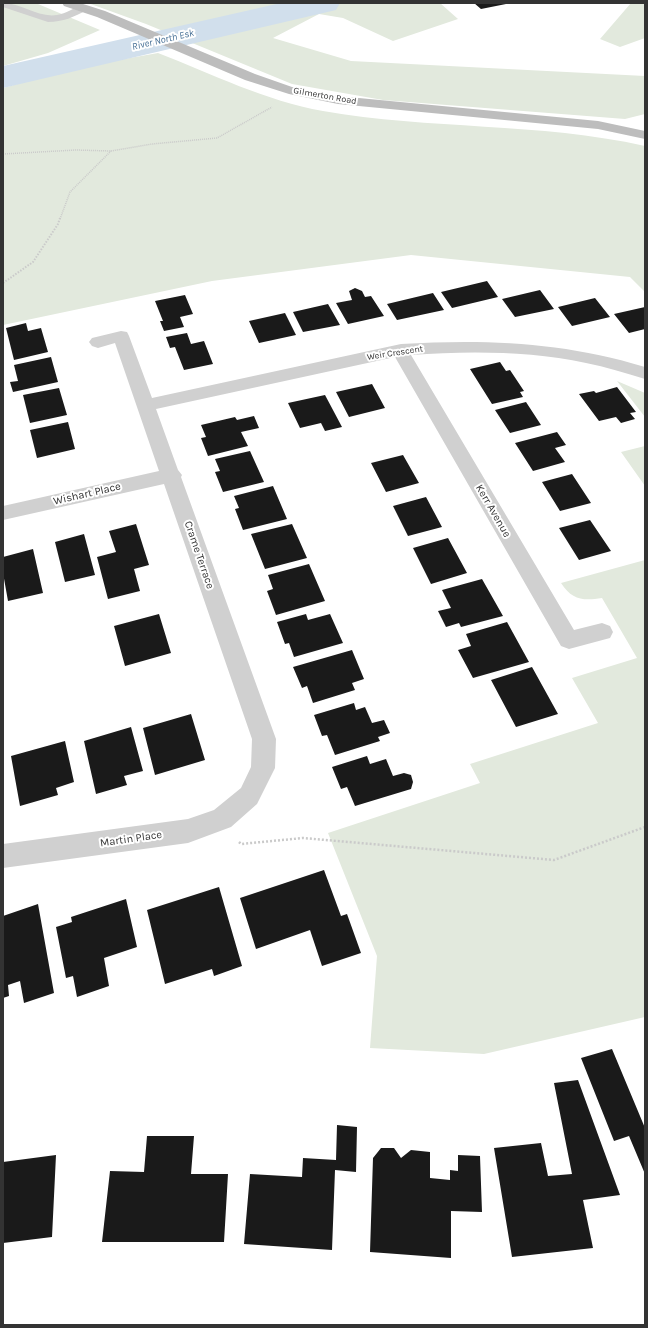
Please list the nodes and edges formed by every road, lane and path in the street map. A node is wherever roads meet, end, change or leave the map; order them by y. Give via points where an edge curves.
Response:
1 (68, 3) edge
2 (3, 4) edge
3 (83, 8) junction
4 (289, 90) junction
5 (645, 135) edge
6 (111, 151) junction
7 (3, 154) edge
8 (3, 283) edge
9 (98, 342) dead end
10 (400, 350) junction
11 (645, 373) edge
12 (146, 405) junction
13 (172, 475) junction
14 (3, 513) edge
15 (602, 632) dead end
16 (249, 796) joint
17 (222, 819) junction
18 (645, 827) edge
19 (3, 856) edge

1 - 3 main road, Gilmerton Road
2 - 3 lane via 45,18 62,18
3 - 4 main road, Gilmerton Road via 250,77
4 - 5 main road, Gilmerton Road via 338,100 598,125
4 - 6 path via 281,102 216,138
6 - 7 path
6 - 8 path via 70,192 58,224 33,262
9 - 12 street, Crame Terrace via 121,336
10 - 11 street, Weir Crescent via 442,346 532,348 619,364
10 - 12 street, Weir Crescent
10 - 15 street, Kerr Avenue via 569,640
12 - 13 street, Crame Terrace
13 - 14 street, Wishart Place
13 - 16 street, Crame Terrace via 264,738 263,768
16 - 17 street, Martin Place
17 - 18 path via 241,844 303,838 554,860
17 - 19 street, Martin Place via 188,831

